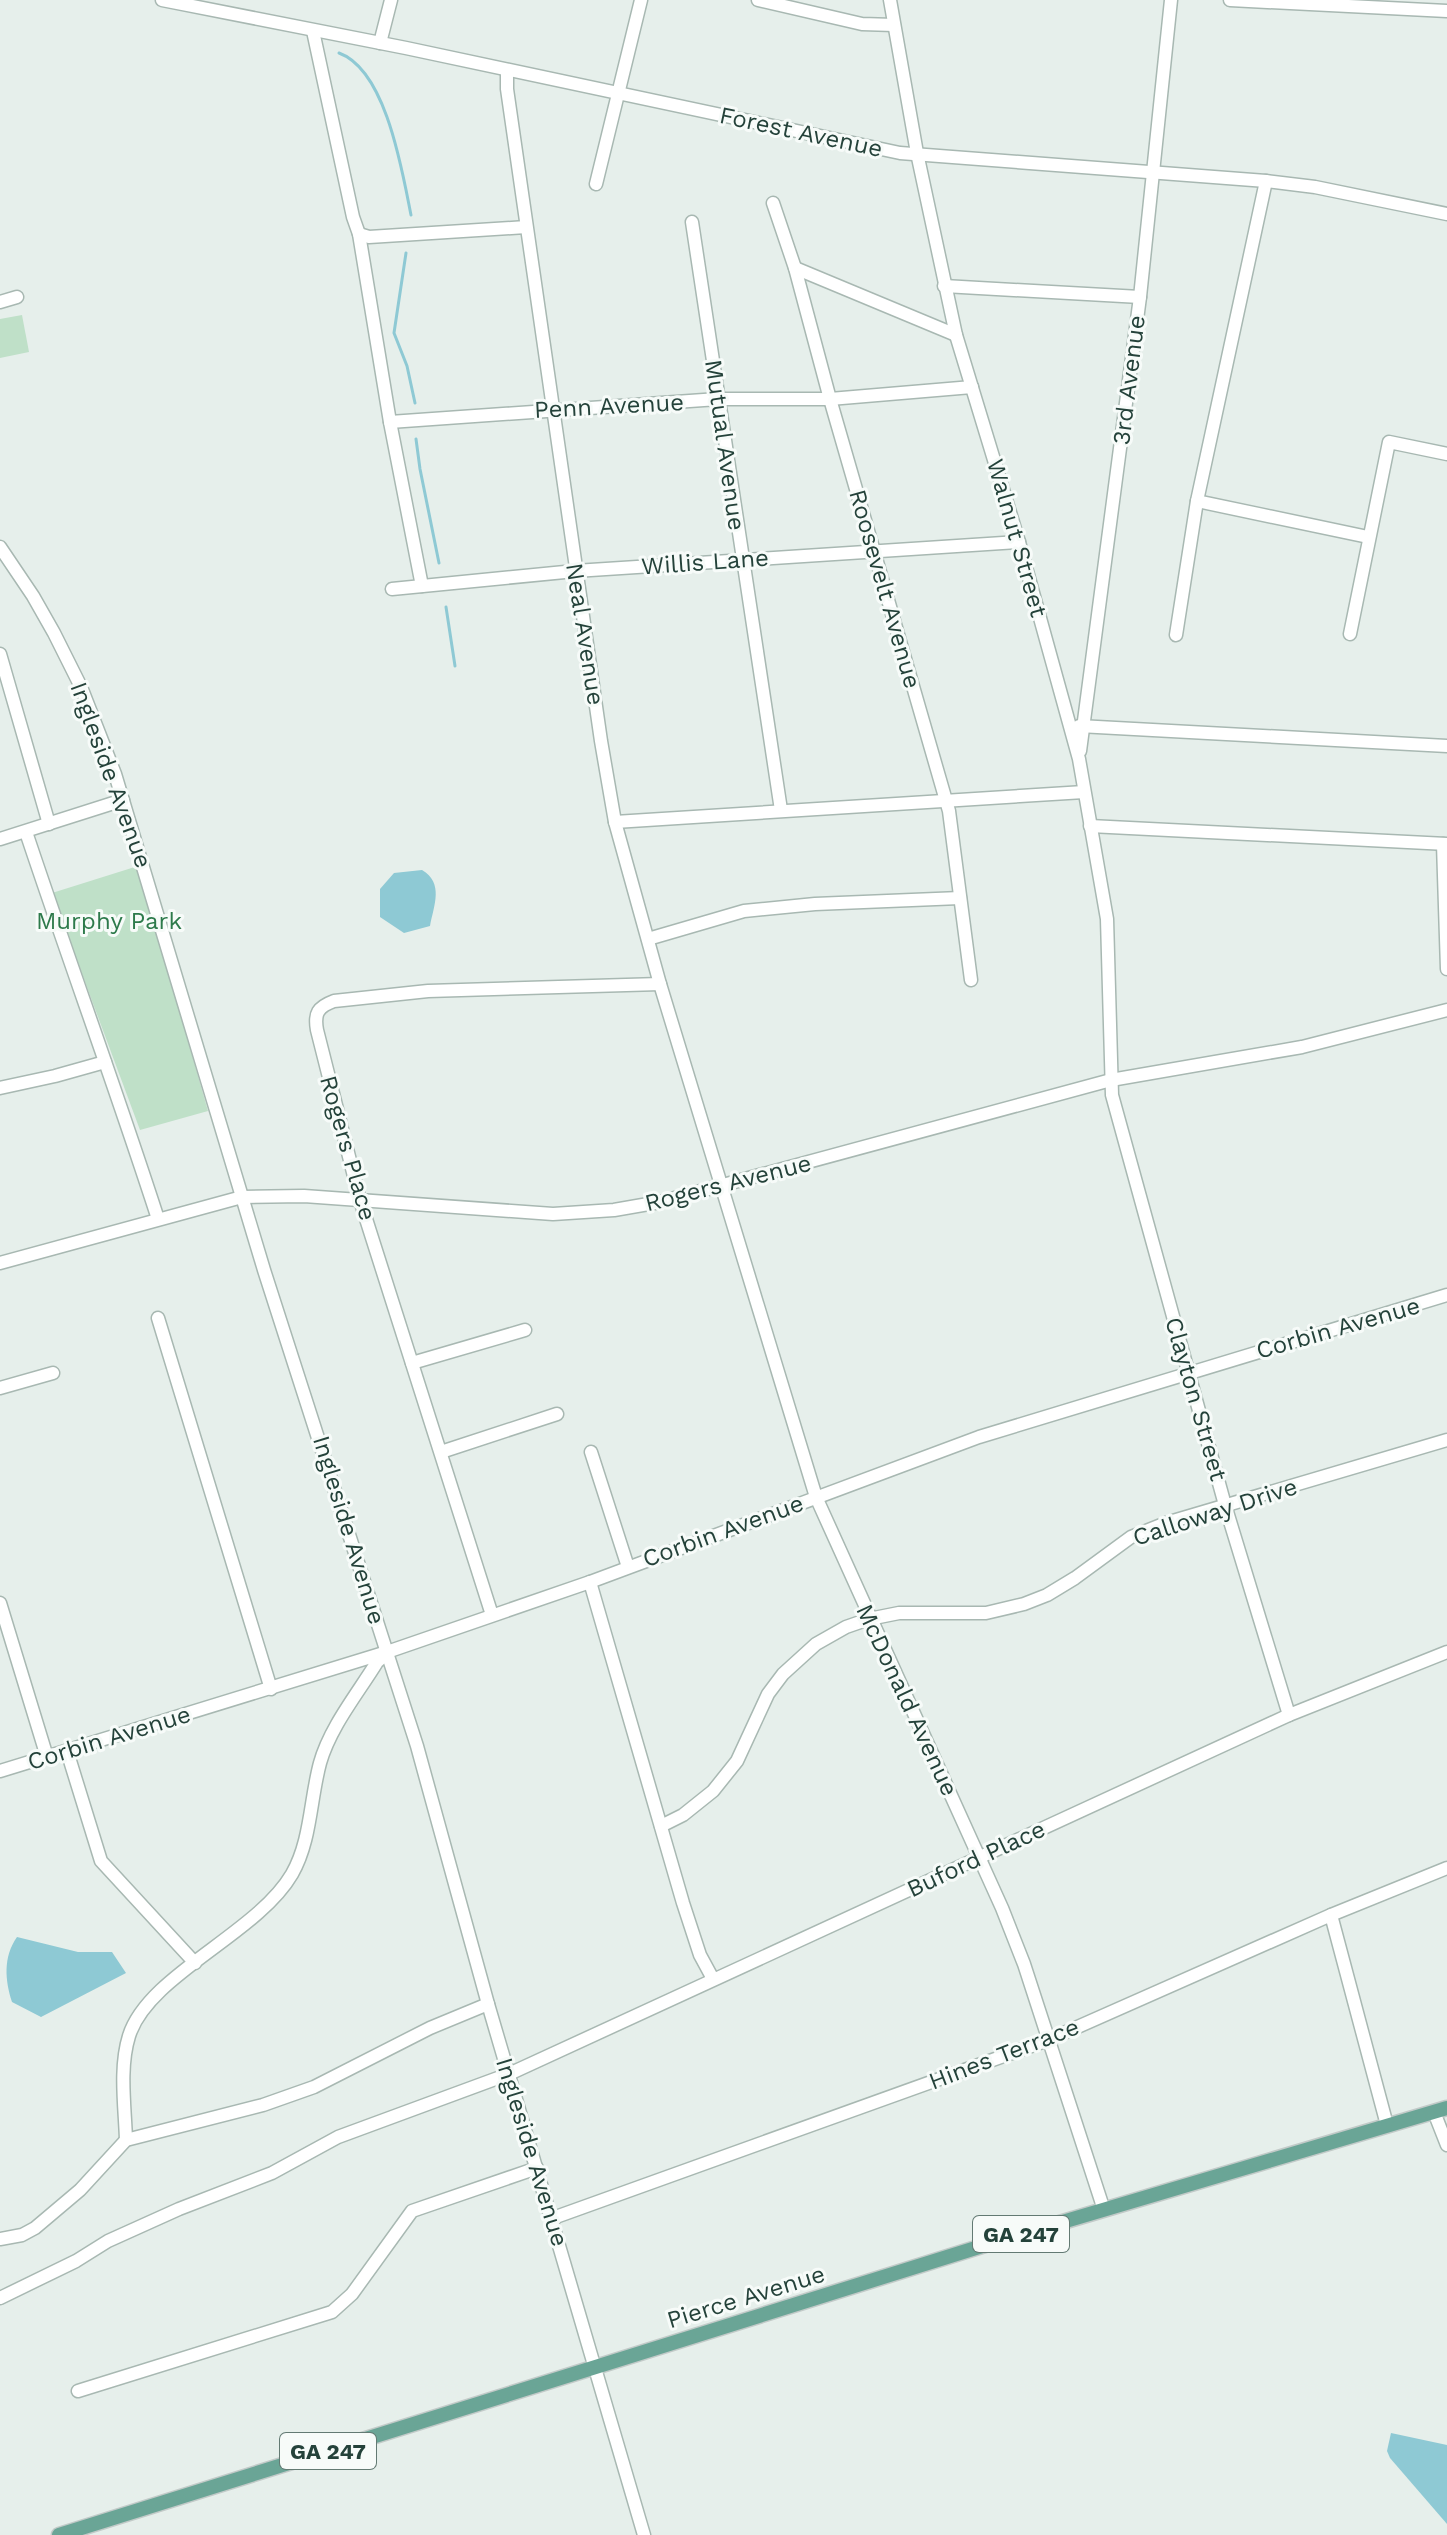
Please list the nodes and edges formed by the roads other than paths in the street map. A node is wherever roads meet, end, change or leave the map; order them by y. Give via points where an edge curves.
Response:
1 (162, 0) edge
2 (391, 0) edge
3 (641, 0) edge
4 (758, 0) edge
5 (890, 0) edge
6 (1171, 0) edge
7 (1230, 0) edge
8 (1427, 5) edge
9 (1447, 11) edge
10 (894, 25) junction
11 (313, 31) junction
12 (380, 43) junction
13 (507, 70) junction
14 (620, 94) junction
15 (917, 153) junction
16 (1154, 171) junction
17 (1266, 181) junction
18 (596, 184) dead end
19 (773, 203) dead end
20 (1447, 214) edge
21 (692, 222) dead end
22 (526, 227) junction
23 (359, 234) junction
24 (795, 268) junction
25 (944, 286) junction
26 (17, 297) dead end
27 (1140, 297) junction
28 (0, 302) edge
29 (956, 335) junction
30 (972, 387) junction
31 (718, 399) junction
32 (830, 399) junction
33 (552, 409) junction
34 (390, 422) junction
35 (1447, 454) edge
36 (1197, 501) junction
37 (1368, 537) junction
38 (1019, 542) junction
39 (0, 547) edge
40 (874, 552) junction
41 (741, 559) junction
42 (575, 571) junction
43 (422, 586) junction
44 (392, 589) dead end
45 (1350, 634) dead end
46 (1176, 635) dead end
47 (0, 654) edge
48 (1077, 726) junction
49 (1447, 746) edge
50 (1084, 792) junction
51 (123, 800) junction
52 (946, 801) junction
53 (781, 810) junction
54 (615, 822) junction
55 (49, 824) junction
56 (1090, 826) junction
57 (26, 832) junction
58 (0, 839) edge
59 (1445, 844) edge
60 (960, 898) junction
61 (648, 939) junction
62 (1447, 969) edge
63 (971, 980) dead end
64 (660, 984) junction
65 (1447, 1010) edge
66 (105, 1062) junction
67 (1111, 1080) junction
68 (0, 1088) edge
69 (722, 1186) junction
70 (242, 1197) junction
71 (360, 1200) junction
72 (158, 1219) junction
73 (0, 1263) edge
74 (1447, 1295) edge
75 (158, 1318) dead end
76 (525, 1330) dead end
77 (412, 1363) junction
78 (1188, 1372) junction
79 (53, 1373) dead end
80 (0, 1388) edge
81 (557, 1414) dead end
82 (1447, 1440) edge
83 (441, 1452) junction
84 (591, 1452) dead end
85 (816, 1497) junction
86 (1225, 1505) junction
87 (628, 1567) junction
88 (590, 1582) junction
89 (0, 1603) edge
90 (492, 1615) junction
91 (869, 1619) junction
92 (387, 1652) junction
93 (1447, 1652) edge
94 (271, 1689) junction
95 (1289, 1715) junction
96 (67, 1751) junction
97 (47, 1757) junction
98 (0, 1771) edge
99 (661, 1826) junction
100 (980, 1858) junction
101 (1447, 1868) edge
102 (1331, 1915) junction
103 (195, 1963) junction
104 (713, 1979) junction
105 (488, 2004) junction
106 (1048, 2040) junction
107 (509, 2074) junction
108 (1441, 2110) edge
109 (1387, 2125) junction
110 (126, 2140) junction
111 (1447, 2145) edge
112 (537, 2168) junction
113 (1104, 2210) junction
114 (553, 2218) junction
115 (0, 2239) edge
116 (0, 2298) edge
117 (596, 2366) junction
118 (78, 2391) dead end
119 (59, 2535) edge
120 (644, 2535) edge

1 - 11 street, Forest Avenue
2 - 12 street
3 - 14 street
4 - 10 street via 862,24
5 - 10 street, Walnut Street
6 - 16 street, 3rd Avenue
7 - 8 street
8 - 9 street
10 - 15 street, Walnut Street
11 - 12 street, Forest Avenue
11 - 23 street
12 - 13 street, Forest Avenue
13 - 14 street, Forest Avenue
13 - 22 street, Neal Avenue
14 - 15 street, Forest Avenue
14 - 18 street
15 - 16 street, Forest Avenue
15 - 25 street, Walnut Street
16 - 17 street, Forest Avenue
16 - 27 street, 3rd Avenue
17 - 20 street, Forest Avenue
17 - 36 street
19 - 24 street, Roosevelt Avenue
21 - 31 street, Mutual Avenue
22 - 23 street
22 - 33 street, Neal Avenue
23 - 34 street
24 - 29 street
24 - 32 street, Roosevelt Avenue
25 - 27 street
25 - 29 street, Walnut Street
26 - 28 street
27 - 48 street, 3rd Avenue
29 - 30 street, Walnut Street
30 - 32 street, Penn Avenue
30 - 38 street, Walnut Street
31 - 32 street, Penn Avenue
31 - 33 street, Penn Avenue
31 - 41 street, Mutual Avenue
32 - 40 street, Roosevelt Avenue
33 - 34 street, Penn Avenue
33 - 42 street, Neal Avenue
34 - 43 street
35 - 37 street via 1389,442
36 - 37 street
36 - 46 street
37 - 45 street
38 - 40 street, Willis Lane
38 - 48 street, Walnut Street
39 - 51 street, Ingleside Avenue via 74,674
40 - 41 street, Willis Lane
40 - 52 street, Roosevelt Avenue
41 - 42 street, Willis Lane
41 - 53 street, Mutual Avenue
42 - 43 street, Willis Lane
42 - 54 street, Neal Avenue
43 - 44 street, Willis Lane
47 - 55 street
48 - 49 street
48 - 50 street, 3rd Avenue
50 - 52 street
50 - 56 street
51 - 55 street
51 - 70 street, Ingleside Avenue
52 - 53 street
52 - 60 street, Roosevelt Avenue
53 - 54 street
54 - 61 street, Neal Avenue
55 - 57 street
56 - 59 street
56 - 67 street via 1108,931
57 - 58 street
57 - 66 street
59 - 62 street
60 - 61 street via 744,911
60 - 63 street, Roosevelt Avenue
61 - 64 street, Neal Avenue
64 - 69 street, Neal Avenue
64 - 71 street, Rogers Place via 428,991 322,1006 315,1020
65 - 67 street, Rogers Avenue via 1302,1047
66 - 68 street
66 - 72 street
67 - 69 street, Rogers Avenue
67 - 78 street, Clayton Street
69 - 71 street, Rogers Avenue via 660,1202 575,1213
69 - 85 street, McDonald Avenue
70 - 71 street, Rogers Avenue
70 - 72 street, Rogers Avenue
70 - 92 street, Ingleside Avenue
71 - 77 street, Rogers Place
72 - 73 street, Rogers Avenue
74 - 78 street, Corbin Avenue
75 - 94 street
76 - 77 street
77 - 83 street, Rogers Place
78 - 85 street, Corbin Avenue via 979,1437
78 - 86 street, Clayton Street
79 - 80 street
81 - 83 street
82 - 86 street, Calloway Drive
83 - 90 street, Rogers Place
84 - 87 street
85 - 87 street, Corbin Avenue
85 - 91 street, McDonald Avenue
86 - 91 street, Calloway Drive via 1131,1537 1075,1578 1024,1604 986,1613 899,1613
86 - 95 street, Clayton Street
87 - 88 street, Corbin Avenue
88 - 90 street, Corbin Avenue
88 - 99 street
89 - 97 street
90 - 92 street, Corbin Avenue
91 - 99 street, Calloway Drive via 816,1644 783,1674 737,1761 713,1791
91 - 100 street, McDonald Avenue
92 - 94 street, Corbin Avenue
92 - 103 street via 321,1760 300,1859 287,1882
92 - 105 street, Ingleside Avenue
93 - 95 street, Buford Place
94 - 96 street, Corbin Avenue
95 - 100 street, Buford Place
96 - 97 street, Corbin Avenue
96 - 103 street via 101,1861
97 - 98 street, Corbin Avenue
99 - 104 street via 700,1955
100 - 104 street, Buford Place
100 - 106 street, McDonald Avenue via 1024,1964
101 - 102 street, Hines Terrace
102 - 106 street, Hines Terrace
102 - 109 street
103 - 110 street via 147,2005 128,2038
104 - 107 street, Buford Place
105 - 107 street, Ingleside Avenue
105 - 110 street via 301,2091
106 - 113 street, McDonald Avenue
106 - 114 street, Hines Terrace
107 - 112 street, Ingleside Avenue
107 - 116 street, Buford Place via 338,2137 272,2173 108,2241
108 - 109 main road, Pierce Avenue / GA 247
108 - 111 street
109 - 113 main road, Pierce Avenue / GA 247
110 - 115 street via 35,2228
112 - 114 street, Ingleside Avenue
112 - 118 street via 412,2211 352,2294 332,2312
113 - 117 main road, Pierce Avenue / GA 247
114 - 117 street, Ingleside Avenue
117 - 119 main road, Pierce Avenue / GA 247
117 - 120 street, Ingleside Avenue

